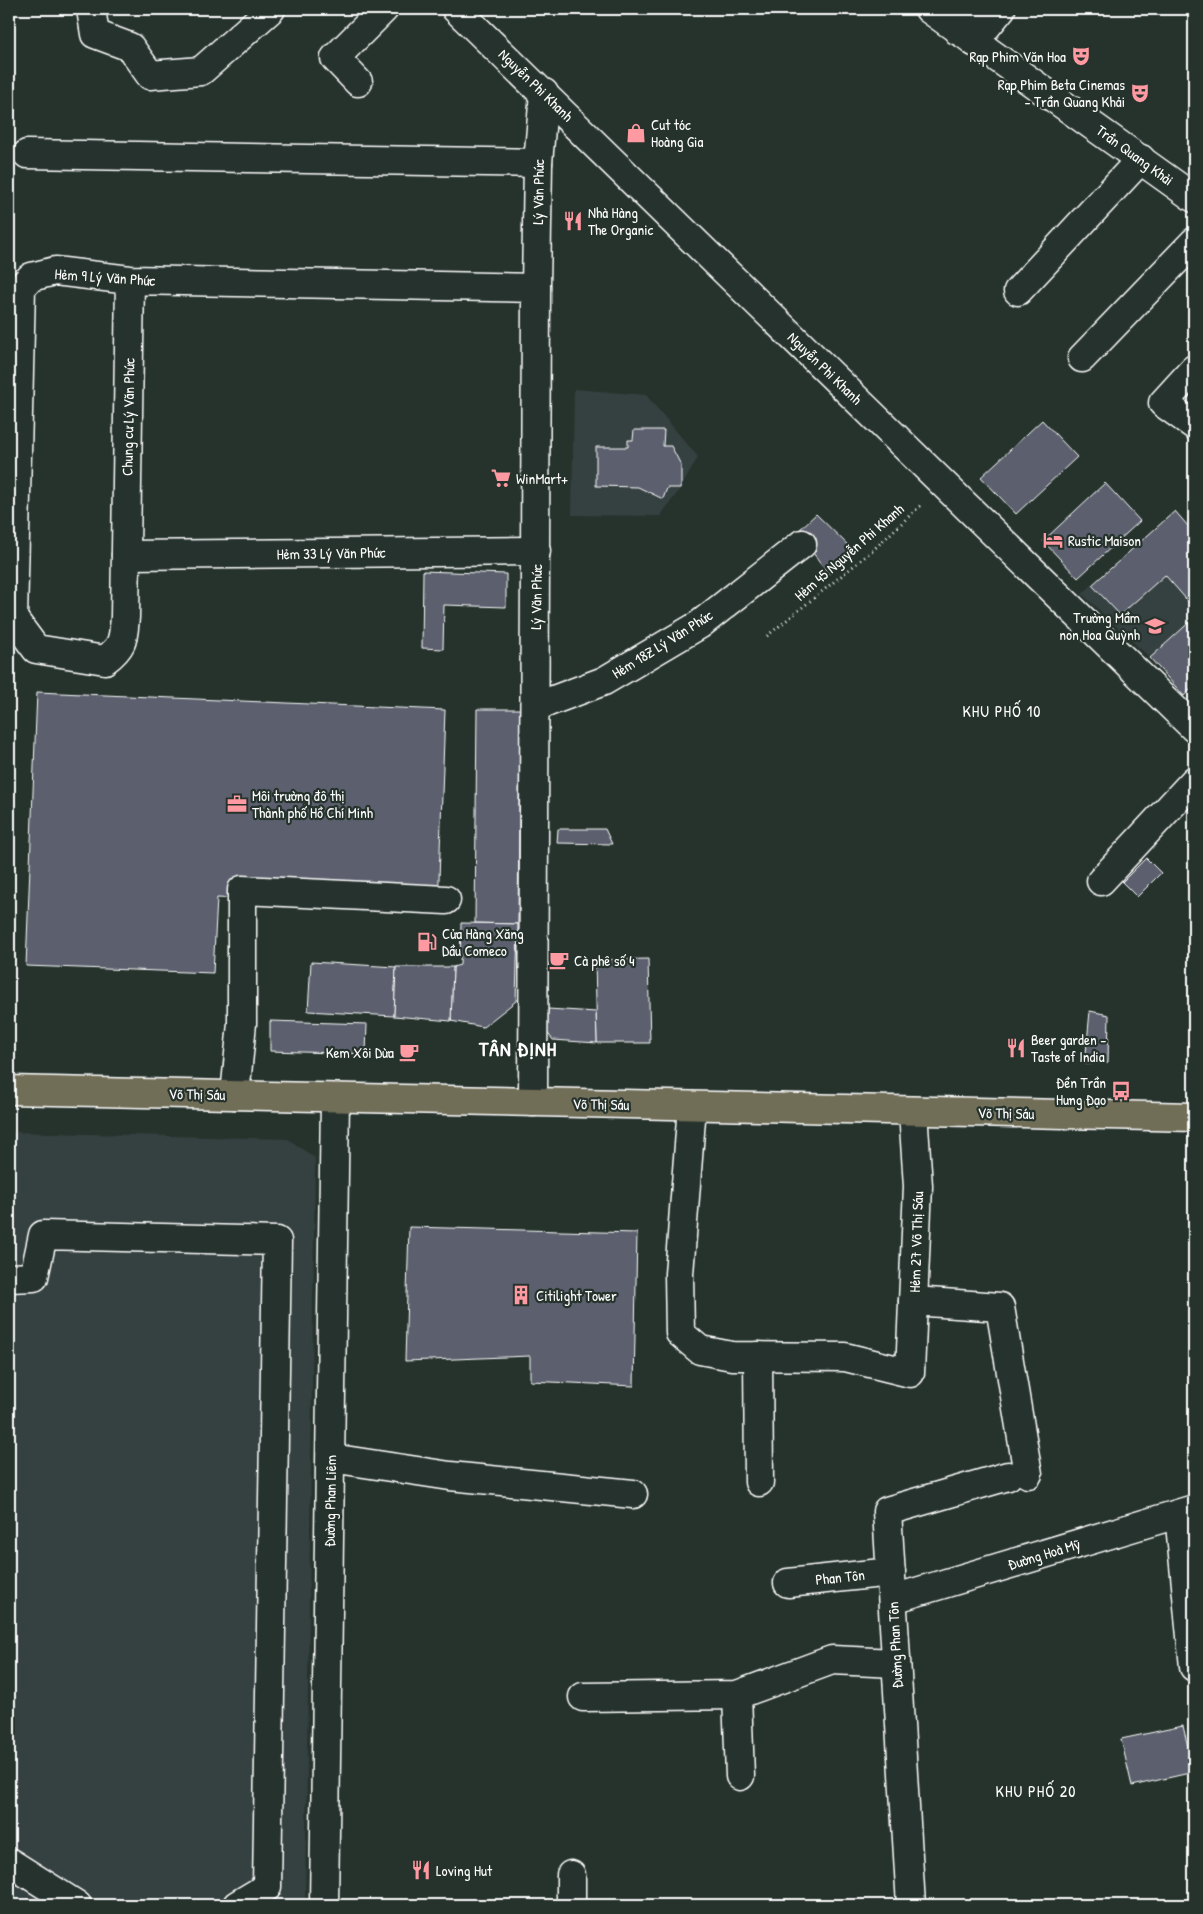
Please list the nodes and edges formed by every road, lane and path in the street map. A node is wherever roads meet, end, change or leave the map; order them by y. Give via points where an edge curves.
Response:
1 (74, 9) edge
2 (82, 9) edge
3 (91, 9) edge
4 (271, 9) edge
5 (384, 9) edge
6 (456, 9) edge
7 (929, 9) edge
8 (974, 9) edge
9 (1002, 9) edge
10 (966, 36) junction
11 (358, 82) dead end
12 (544, 93) junction
13 (27, 154) dead end
14 (1141, 159) junction
15 (538, 163) junction
16 (1194, 198) edge
17 (1194, 242) edge
18 (130, 280) junction
19 (536, 288) junction
20 (1018, 291) dead end
21 (1082, 358) dead end
22 (1194, 369) edge
23 (1194, 425) edge
24 (944, 484) junction
25 (802, 544) dead end
26 (536, 551) junction
27 (126, 555) junction
28 (767, 636) dead end
29 (535, 707) junction
30 (1194, 728) edge
31 (1194, 781) edge
32 (1101, 881) dead end
33 (446, 900) dead end
34 (9, 1090) edge
35 (235, 1095) junction
36 (336, 1098) junction
37 (533, 1102) junction
38 (692, 1106) junction
39 (913, 1111) junction
40 (1194, 1117) edge
41 (9, 1278) edge
42 (913, 1301) junction
43 (758, 1356) junction
44 (331, 1458) junction
45 (759, 1482) dead end
46 (633, 1494) dead end
47 (1187, 1512) edge
48 (891, 1572) junction
49 (788, 1582) dead end
50 (893, 1599) junction
51 (1194, 1661) edge
52 (895, 1663) junction
53 (1194, 1667) edge
54 (737, 1695) junction
55 (583, 1697) dead end
56 (740, 1776) dead end
57 (9, 1862) edge
58 (570, 1875) dead end
59 (77, 1905) edge
60 (237, 1905) edge
61 (324, 1905) edge
62 (571, 1905) edge
63 (911, 1905) edge

1 - 2 street
3 - 4 street via 95,34 130,47 150,75 201,71
5 - 11 street via 335,58
6 - 12 street, Nguyễn Phi Khanh
7 - 10 street, Trần Quang Khải
8 - 10 street
9 - 10 street
10 - 14 street, Trần Quang Khải
12 - 15 street, Lý Văn Phức
12 - 24 street, Nguyễn Phi Khanh
13 - 15 street
14 - 16 street, Trần Quang Khải
14 - 20 street
15 - 19 street, Lý Văn Phức
17 - 21 street
18 - 19 street, Hẻm 9 Lý Văn Phức
18 - 27 street, Chung cư Lý Văn Phức
18 - 27 street, Hẻm 9 Lý Văn Phức via 55,271 31,277 21,288 13,618 36,649 105,660 119,649 125,617
19 - 26 street, Lý Văn Phức
22 - 23 street via 1163,403
24 - 28 path, Hẻm 45 Nguyễn Phi Khanh via 872,551
24 - 30 street, Nguyễn Phi Khanh
25 - 29 street, Hẻm 18Z Lý Văn Phức via 699,625 604,681
26 - 27 street, Hẻm 33 Lý Văn Phức
26 - 29 street, Lý Văn Phức
29 - 37 street, Lý Văn Phức
31 - 32 street
33 - 35 street via 242,890 242,1023
34 - 35 main road, Võ Thị Sáu
35 - 36 main road, Võ Thị Sáu
36 - 37 main road, Võ Thị Sáu
36 - 44 street, Đường Phan Liêm
37 - 38 main road, Võ Thị Sáu
38 - 39 main road, Võ Thị Sáu
38 - 43 street via 679,1274 680,1333 700,1350 732,1356
39 - 40 main road, Võ Thị Sáu
39 - 42 street, Hẻm 27 Võ Thị Sáu via 918,1186
41 - 60 street via 34,1276 43,1235 276,1241 267,1887
42 - 43 street, Hẻm 27 Võ Thị Sáu via 910,1373 845,1357
42 - 48 street, Đường Phan Tôn via 1000,1307 1018,1475 887,1511
43 - 45 street
44 - 46 street via 450,1476
44 - 61 street, Đường Phan Liêm
47 - 50 street, Đường Hoà Mỹ
47 - 51 street
48 - 49 street, Phan Tôn
48 - 50 street, Đường Phan Tôn
50 - 52 street, Đường Phan Tôn
51 - 53 street
52 - 54 street via 832,1660
52 - 63 street, Đường Phan Tôn
54 - 55 street
54 - 56 street
57 - 59 street
58 - 62 street

